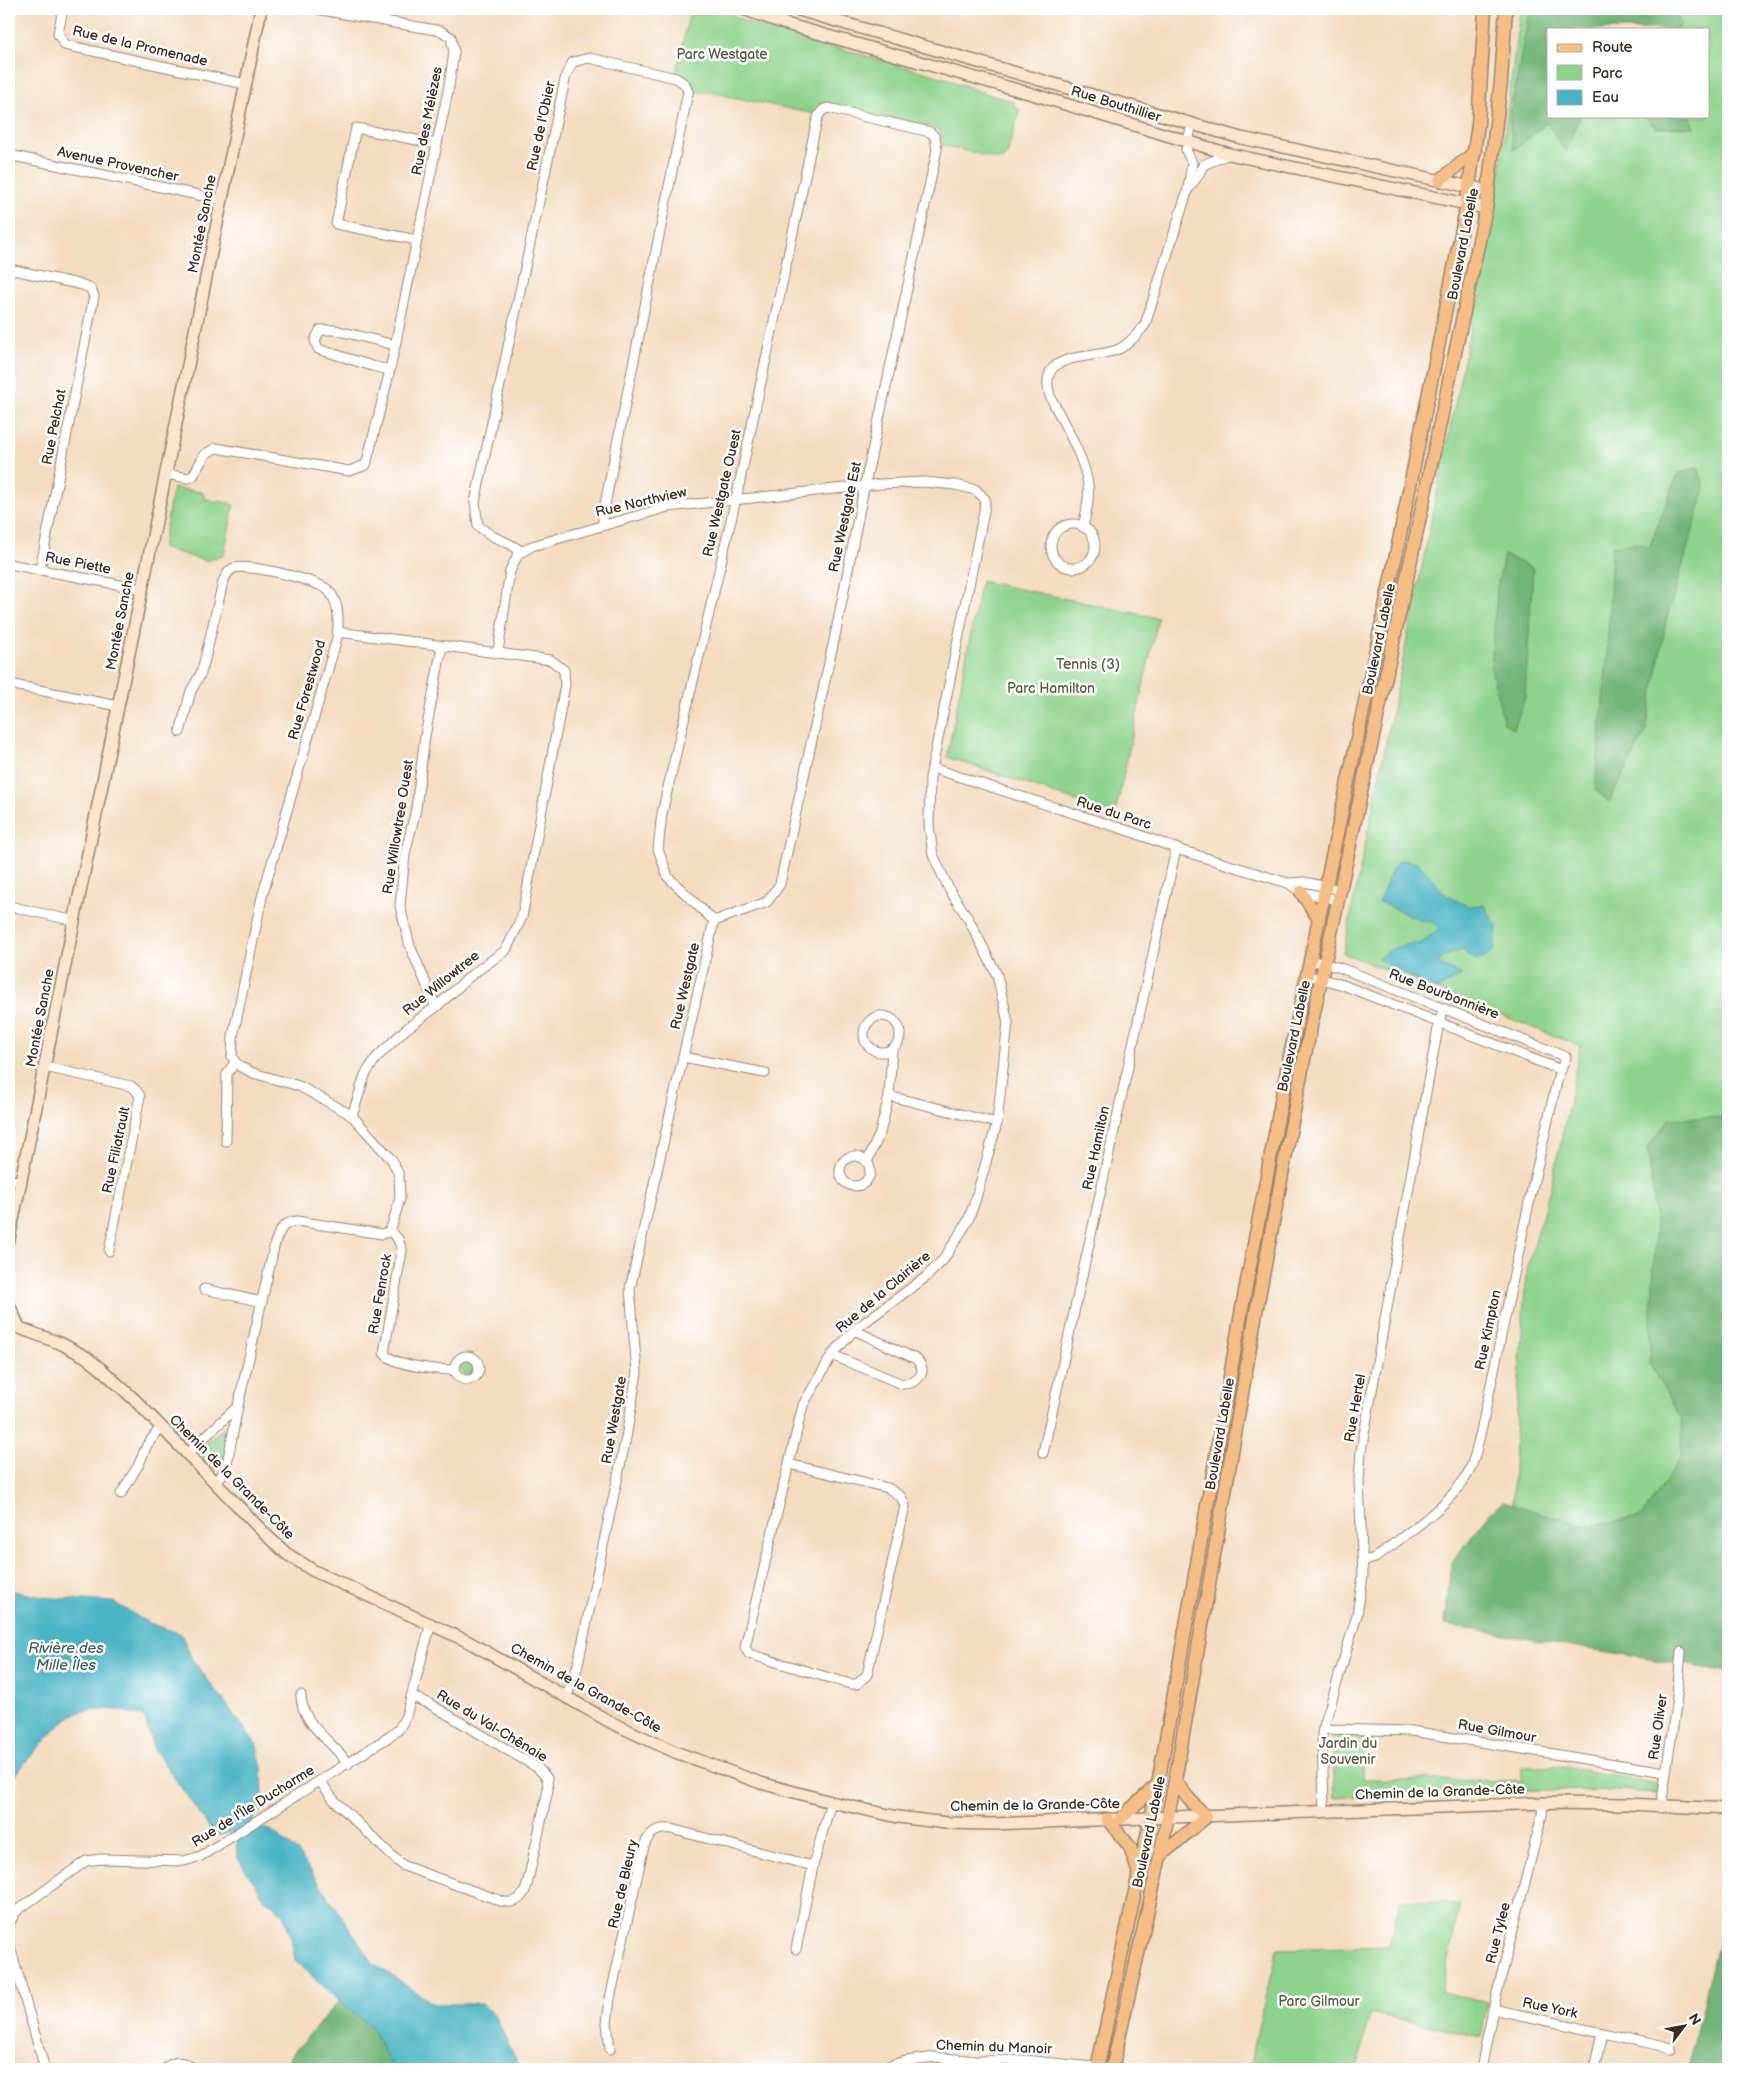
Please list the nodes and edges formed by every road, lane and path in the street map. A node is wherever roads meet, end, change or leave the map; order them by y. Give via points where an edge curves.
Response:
1 (63, 9) edge
2 (261, 9) edge
3 (316, 9) edge
4 (743, 9) edge
5 (795, 9) edge
6 (1485, 9) edge
7 (1506, 9) edge
8 (246, 84) junction
9 (879, 119) joint
10 (1192, 124) junction
11 (1187, 142) junction
12 (437, 144) junction
13 (1475, 152) junction
14 (1229, 154) junction
15 (9, 155) edge
16 (1191, 161) junction
17 (1203, 165) junction
18 (1440, 180) junction
19 (1470, 187) junction
20 (1188, 189) junction
21 (1488, 190) junction
22 (222, 200) junction
23 (1467, 204) junction
24 (1486, 208) junction
25 (417, 240) junction
26 (9, 269) edge
27 (395, 345) junction
28 (390, 370) junction
29 (166, 474) junction
30 (864, 486) junction
31 (735, 501) junction
32 (603, 524) junction
33 (1083, 527) junction
34 (521, 551) junction
35 (9, 564) edge
36 (40, 570) junction
37 (142, 589) junction
38 (338, 632) junction
39 (442, 646) junction
40 (498, 652) junction
41 (9, 684) edge
42 (118, 706) junction
43 (180, 732) dead end
44 (932, 768) junction
45 (1176, 849) junction
46 (1288, 883) junction
47 (1301, 892) junction
48 (1325, 892) junction
49 (1340, 895) junction
50 (9, 906) edge
51 (1319, 919) junction
52 (75, 921) junction
53 (714, 921) junction
54 (1310, 960) junction
55 (1325, 963) junction
56 (1307, 975) junction
57 (1322, 978) junction
58 (436, 1007) junction
59 (1443, 1009) junction
60 (1439, 1022) junction
61 (892, 1050) junction
62 (683, 1056) junction
63 (1566, 1057) joint
64 (235, 1062) junction
65 (45, 1067) junction
66 (1561, 1070) junction
67 (765, 1073) dead end
68 (889, 1096) junction
69 (352, 1116) junction
70 (997, 1123) junction
71 (226, 1141) dead end
72 (867, 1162) dead end
73 (9, 1179) edge
74 (21, 1182) junction
75 (390, 1230) junction
76 (9, 1239) edge
77 (109, 1251) dead end
78 (204, 1289) dead end
79 (262, 1302) junction
80 (9, 1305) edge
81 (14, 1326) edge
82 (854, 1330) junction
83 (832, 1355) junction
84 (455, 1370) dead end
85 (238, 1406) junction
86 (161, 1427) junction
87 (1043, 1453) dead end
88 (187, 1454) junction
89 (789, 1464) junction
90 (215, 1482) junction
91 (122, 1494) dead end
92 (1364, 1562) junction
93 (431, 1623) junction
94 (1681, 1652) dead end
95 (301, 1695) dead end
96 (412, 1697) junction
97 (566, 1698) junction
98 (1323, 1729) junction
99 (348, 1764) junction
100 (1665, 1772) junction
101 (1175, 1781) junction
102 (320, 1782) junction
103 (1158, 1784) junction
104 (831, 1802) junction
105 (1543, 1803) junction
106 (1661, 1806) junction
107 (1728, 1809) edge
108 (1324, 1812) junction
109 (1206, 1817) junction
110 (1121, 1818) junction
111 (1152, 1818) junction
112 (1168, 1818) junction
113 (1108, 1820) junction
114 (1160, 1856) junction
115 (814, 1866) junction
116 (1140, 1877) junction
117 (11, 1912) edge
118 (9, 1924) edge
119 (9, 1943) edge
120 (796, 1949) dead end
121 (1493, 2009) junction
122 (1602, 2033) junction
123 (1671, 2048) dead end
124 (610, 2049) dead end
125 (1097, 2068) edge
126 (45, 2069) edge
127 (165, 2069) edge
128 (193, 2069) edge
129 (877, 2069) edge
130 (1112, 2069) edge
131 (1481, 2069) edge
132 (1594, 2069) edge

1 - 8 street, Rue de la Promenade via 58,34 65,45
2 - 8 street, Montée Sanche
3 - 12 street, Rue des Mélèzes via 441,31 451,37 454,52
4 - 11 street, Rue Bouthillier
5 - 10 street, Rue Bouthillier
6 - 13 main road, Boulevard Labelle
7 - 21 main road, Boulevard Labelle
8 - 22 street, Montée Sanche
9 - 30 street, Rue Westgate Est via 930,132 937,146
9 - 31 street, Rue Westgate Ouest via 828,108 818,118
10 - 11 street
10 - 18 street, Rue Bouthillier via 1264,143
11 - 14 street, Rue Bouthillier
11 - 16 street via 1186,153
12 - 25 street, Rue des Mélèzes
12 - 25 street via 356,128 336,224
13 - 18 main road
13 - 19 main road, Boulevard Labelle
14 - 17 street
14 - 23 street, Rue Bouthillier
15 - 22 street, Avenue Provencher
16 - 17 street
16 - 20 street
17 - 20 street
18 - 19 street, Rue Bouthillier
19 - 21 street, Rue Bouthillier
19 - 23 main road, Boulevard Labelle
20 - 33 street via 1144,325 1132,340 1120,348 1065,360 1054,365 1048,374 1046,383 1050,396 1087,481 1088,502
21 - 24 main road, Boulevard Labelle
22 - 29 street, Montée Sanche
23 - 24 street, Rue Bouthillier
23 - 48 main road, Boulevard Labelle
24 - 49 main road, Boulevard Labelle
25 - 27 street, Rue des Mélèzes
26 - 36 street, Rue Pelchat via 83,285 92,290 93,299
27 - 28 street, Rue des Mélèzes
27 - 28 street via 335,330 320,330 315,340 318,349
28 - 29 street, Rue des Mélèzes via 366,465 349,471 213,448 205,454 193,476
29 - 37 street, Montée Sanche
30 - 31 street, Rue Northview
30 - 44 street, Rue Northview via 938,483 976,490 985,499
30 - 53 street, Rue Westgate Est via 836,631 780,884 766,902
31 - 32 street, Rue Northview via 668,507
31 - 53 street, Rue Westgate Ouest via 662,813 658,849 668,877
32 - 34 street, Rue Northview
32 - 34 street, Rue de l'Obier via 688,96 685,84 676,78 589,58 574,62 566,75 475,502 478,526
33 - 33 street via 1073,524 1055,534 1052,552 1061,564 1080,567 1092,557 1093,538
34 - 40 street via 510,571
35 - 36 street, Rue Piette
36 - 37 street, Rue Piette
37 - 42 street, Montée Sanche
38 - 39 street, Rue Willowtree
38 - 43 street, Rue Forestwood via 335,602 328,590 320,585 263,570 231,570 224,578 204,663 191,691
38 - 64 street, Rue Forestwood via 262,897 233,1036 232,1056
39 - 40 street, Rue Willowtree
39 - 58 street, Rue Willowtree Ouest via 425,736 416,809 405,854 400,906 410,946
40 - 58 street, Rue Willowtree via 551,660 564,670 565,685 522,917 506,950
41 - 42 street
42 - 52 street, Montée Sanche
44 - 45 street, Rue du Parc
44 - 70 street, Rue de la Clairière via 929,825 933,855 948,889 969,920 997,975 1008,1022
45 - 46 street, Rue du Parc
45 - 87 street, Rue Hamilton
46 - 47 street, Rue du Parc
46 - 48 street, Rue du Parc via 1304,882
47 - 48 street, Rue du Parc
47 - 51 main road
48 - 49 street, Rue du Parc
48 - 51 main road, Boulevard Labelle
49 - 55 main road, Boulevard Labelle
50 - 52 street
51 - 54 main road, Boulevard Labelle
52 - 65 street, Montée Sanche
53 - 62 street, Rue Westgate
54 - 55 street, Rue Bourbonnière
54 - 56 main road, Boulevard Labelle
55 - 57 main road, Boulevard Labelle
55 - 59 street, Rue Bourbonnière
56 - 57 street, Rue Bourbonnière
56 - 103 main road, Boulevard Labelle via 1244,1297
57 - 60 street, Rue Bourbonnière
57 - 101 main road, Boulevard Labelle via 1260,1292
58 - 69 street, Rue Willowtree via 406,1029 372,1063 362,1082
59 - 60 street, Rue Hertel
59 - 63 street, Rue Bourbonnière
60 - 66 street, Rue Bourbonnière
60 - 92 street, Rue Hertel via 1361,1451 1359,1481
61 - 61 street via 900,1038 898,1025 887,1017 873,1019 865,1030 867,1044 878,1052
61 - 68 street
62 - 67 street
62 - 97 street, Rue Westgate via 630,1289 637,1372 626,1438 577,1668
63 - 66 street, Rue Kimpton
64 - 69 street via 248,1071 307,1090
64 - 71 street, Rue Forestwood via 227,1078
65 - 74 street, Montée Sanche
65 - 77 street, Rue Filiatrault via 130,1086 140,1096
66 - 92 street, Rue Kimpton via 1528,1205 1472,1466 1444,1503 1375,1558
68 - 70 street
68 - 72 street via 880,1133
69 - 75 street via 392,1160 399,1175 400,1198
70 - 82 street, Rue de la Clairière via 968,1221 943,1260 926,1278
73 - 74 street
74 - 76 street, Montée Sanche
75 - 79 street via 382,1234 288,1222 278,1234
75 - 84 street, Rue Fenrock via 402,1250 384,1353 396,1361
78 - 79 street
79 - 85 street
80 - 81 street
81 - 86 street, Chemin de la Grande-Côte via 86,1357
82 - 83 street, Rue de la Clairière
82 - 83 street via 916,1359 921,1364 919,1379 912,1384 902,1384
83 - 89 street, Rue de la Clairière via 803,1405
85 - 88 street
85 - 90 street via 226,1466
86 - 88 street, Chemin de la Grande-Côte
86 - 91 street via 147,1445
88 - 90 street, Chemin de la Grande-Côte
89 - 89 street, Rue de la Clairière via 745,1647 748,1654 857,1684 867,1675 905,1506 901,1497 888,1488
90 - 93 street, Chemin de la Grande-Côte via 264,1534 296,1560 324,1576
92 - 98 street, Rue Hertel via 1357,1615
93 - 96 street, Rue de l'Île Ducharme
93 - 97 street, Chemin de la Grande-Côte via 486,1650
94 - 100 street, Rue Oliver
95 - 99 street via 308,1720
96 - 99 street, Rue de l'Île Ducharme via 404,1721 396,1732
96 - 102 street, Rue du Val-Chênaie via 428,1703 538,1768 548,1778 527,1885 520,1899 500,1901 404,1866 332,1799
97 - 104 street, Chemin de la Grande-Côte via 631,1733 675,1752 742,1777
98 - 100 street, Rue Gilmour via 1411,1731
98 - 108 street, Rue Hertel
99 - 102 street, Rue de l'Île Ducharme
100 - 106 street, Rue Oliver
101 - 109 main road
101 - 112 main road, Boulevard Labelle
102 - 117 street, Rue de l'Île Ducharme via 201,1856 184,1861 86,1861
103 - 110 main road
103 - 111 main road, Boulevard Labelle
104 - 113 street, Chemin de la Grande-Côte via 946,1823
104 - 115 street
105 - 106 street, Chemin de la Grande-Côte
105 - 108 street, Chemin de la Grande-Côte
105 - 121 street, Rue Tylee
106 - 107 street, Chemin de la Grande-Côte
108 - 109 street, Chemin de la Grande-Côte
109 - 112 street, Chemin de la Grande-Côte
109 - 114 main road
110 - 111 street, Chemin de la Grande-Côte
110 - 113 street, Chemin de la Grande-Côte
111 - 112 street, Chemin de la Grande-Côte
111 - 116 main road, Boulevard Labelle
112 - 114 main road, Boulevard Labelle
113 - 116 main road via 1130,1847
114 - 130 main road, Boulevard Labelle
115 - 120 street
115 - 124 street, Rue de Bleury via 671,1829 661,1828 650,1834 643,1850 610,1998 607,2023
116 - 125 main road, Boulevard Labelle
117 - 118 street, Rue de l'Île Ducharme
119 - 126 street
121 - 122 street, Rue York
121 - 131 street, Rue Tylee
122 - 123 street, Rue York
122 - 132 street
125 - 129 street, Chemin du Manoir via 1025,2060 977,2061 935,2057
125 - 130 street, Chemin du Manoir
127 - 128 street via 178,2062

